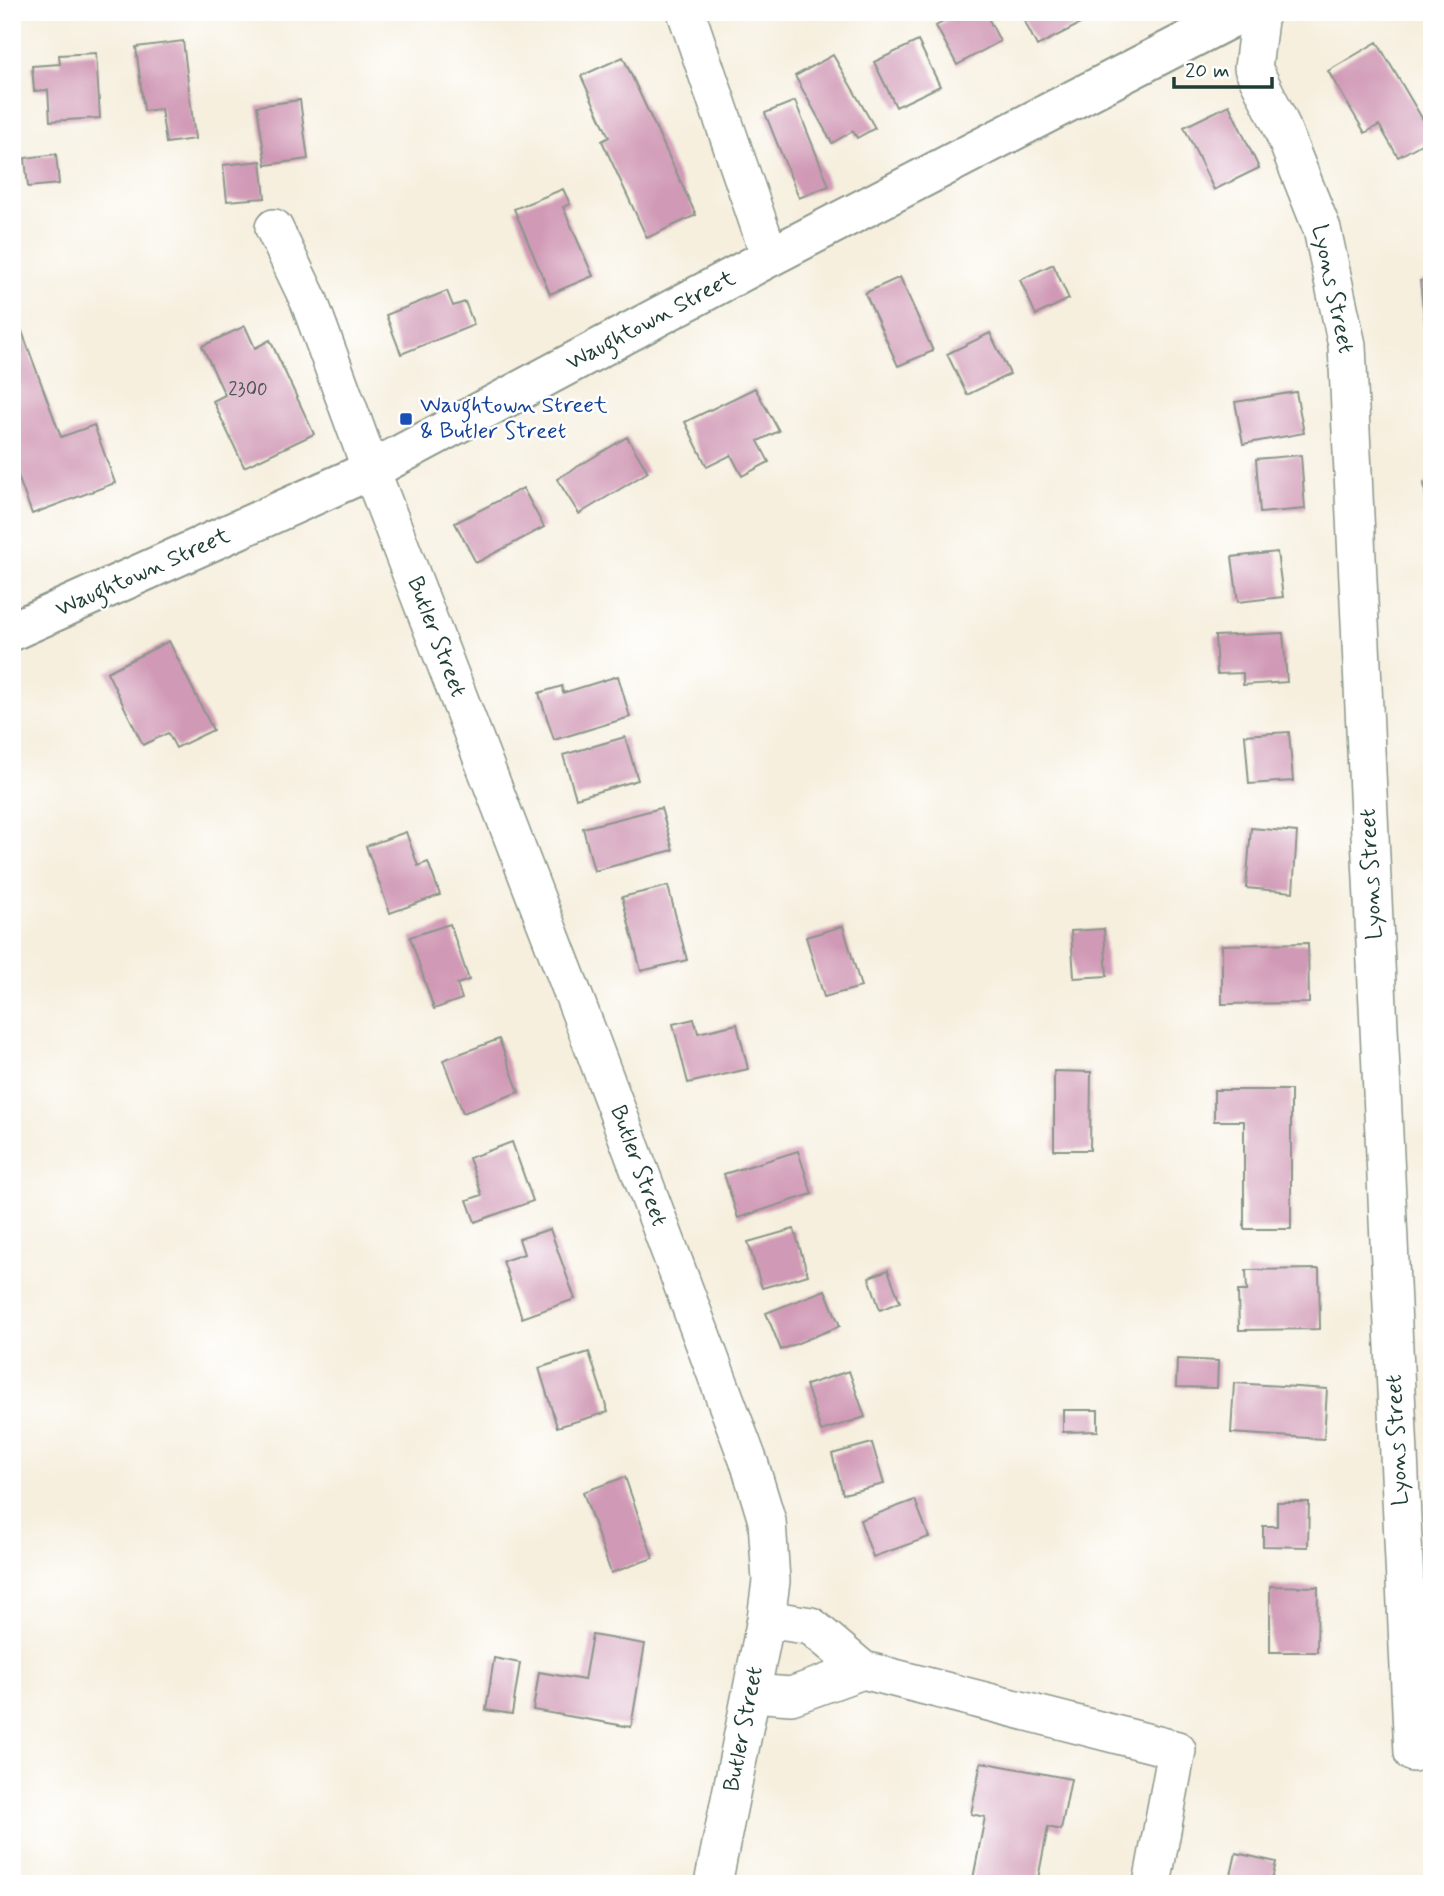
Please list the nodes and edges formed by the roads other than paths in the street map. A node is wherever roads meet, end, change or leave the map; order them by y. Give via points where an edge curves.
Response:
1 (686, 12) edge
2 (1243, 12) edge
3 (1260, 12) edge
4 (274, 228) dead end
5 (771, 257) junction
6 (371, 470) junction
7 (12, 631) edge
8 (765, 1619) junction
9 (863, 1670) junction
10 (752, 1693) junction
11 (1413, 1753) dead end
12 (713, 1884) edge
13 (1152, 1884) edge

1 - 5 street
2 - 5 main road, Waughtown Street
3 - 11 street, Lyons Street via 1253,68 1322,229 1347,345
4 - 6 street, Butler Street via 309,302
5 - 6 main road, Waughtown Street
6 - 7 main road, Waughtown Street
6 - 8 street, Butler Street via 589,1032 750,1465 767,1521 771,1581
8 - 9 street via 811,1626
8 - 10 street, Butler Street
9 - 10 street via 791,1696
9 - 13 street via 1177,1750
10 - 12 street, Butler Street

